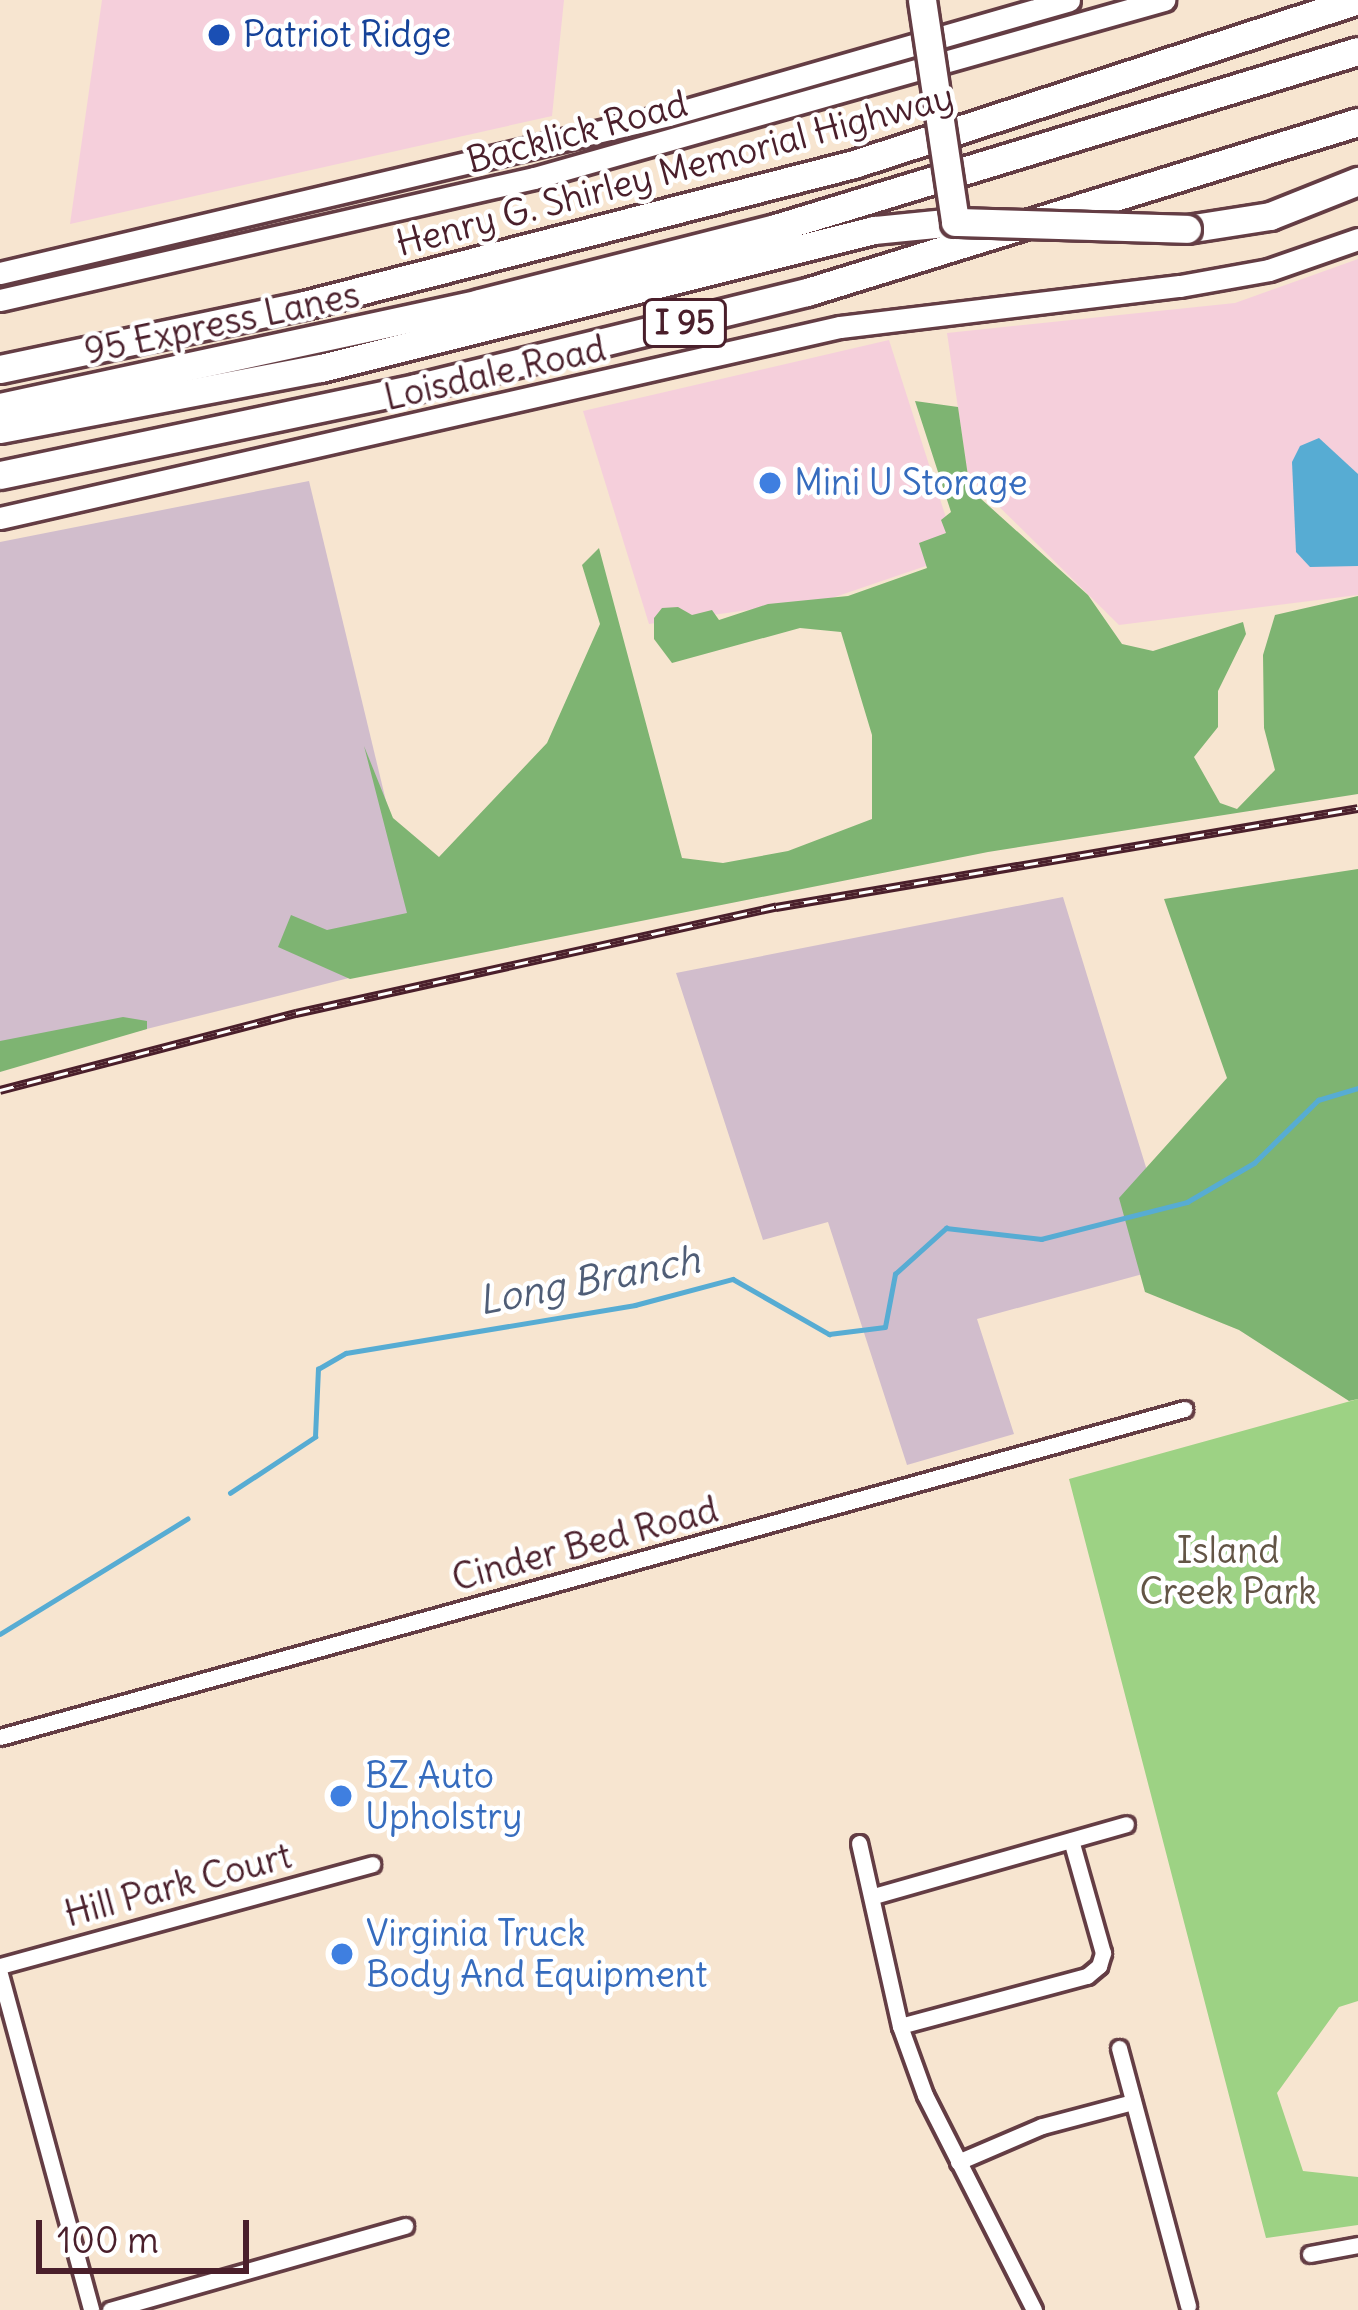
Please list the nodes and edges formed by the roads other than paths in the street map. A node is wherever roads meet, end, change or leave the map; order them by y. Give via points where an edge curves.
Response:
1 (922, 0) edge
2 (1069, 0) edge
3 (1164, 0) edge
4 (1358, 0) edge
5 (1358, 51) edge
6 (1358, 122) edge
7 (1358, 181) edge
8 (956, 222) junction
9 (1358, 239) edge
10 (0, 273) edge
11 (0, 300) edge
12 (82, 352) junction
13 (0, 359) edge
14 (0, 369) edge
15 (0, 407) edge
16 (0, 429) edge
17 (0, 475) edge
18 (0, 518) edge
19 (1184, 1409) dead end
20 (0, 1737) edge
21 (1126, 1824) dead end
22 (1071, 1840) junction
23 (859, 1843) dead end
24 (372, 1864) dead end
25 (874, 1896) junction
26 (0, 1970) edge
27 (899, 2026) junction
28 (1119, 2048) dead end
29 (1133, 2102) junction
30 (958, 2162) junction
31 (405, 2226) dead end
32 (1358, 2245) edge
33 (1310, 2254) dead end
34 (1188, 2306) dead end
35 (91, 2310) edge
36 (110, 2310) edge
37 (1034, 2310) edge

1 - 8 highway, bridge
2 - 10 main road, Backlick Road via 669,115
3 - 11 main road, Backlick Road via 555,173
4 - 12 highway, Henry G. Shirley Memorial Highway via 854,164 304,305
5 - 15 highway, 95 Express Lanes via 772,229 479,303
6 - 17 highway, I 95 via 807,292 416,388
7 - 8 highway, bridge via 1270,216 1186,229
8 - 16 highway via 874,230 342,363
9 - 18 main road, Loisdale Road via 1269,270 1180,286 840,327
12 - 13 highway
12 - 14 highway, Henry G. Shirley Memorial Highway
19 - 20 street, Cinder Bed Road
21 - 22 street
22 - 25 street
22 - 27 street via 1099,1966 1087,1976
23 - 25 street
24 - 26 street, Hill Park Court
25 - 27 street
26 - 35 street
27 - 30 street
28 - 29 street
29 - 30 street via 1042,2126
29 - 34 street
30 - 37 street
31 - 36 street
32 - 33 street

